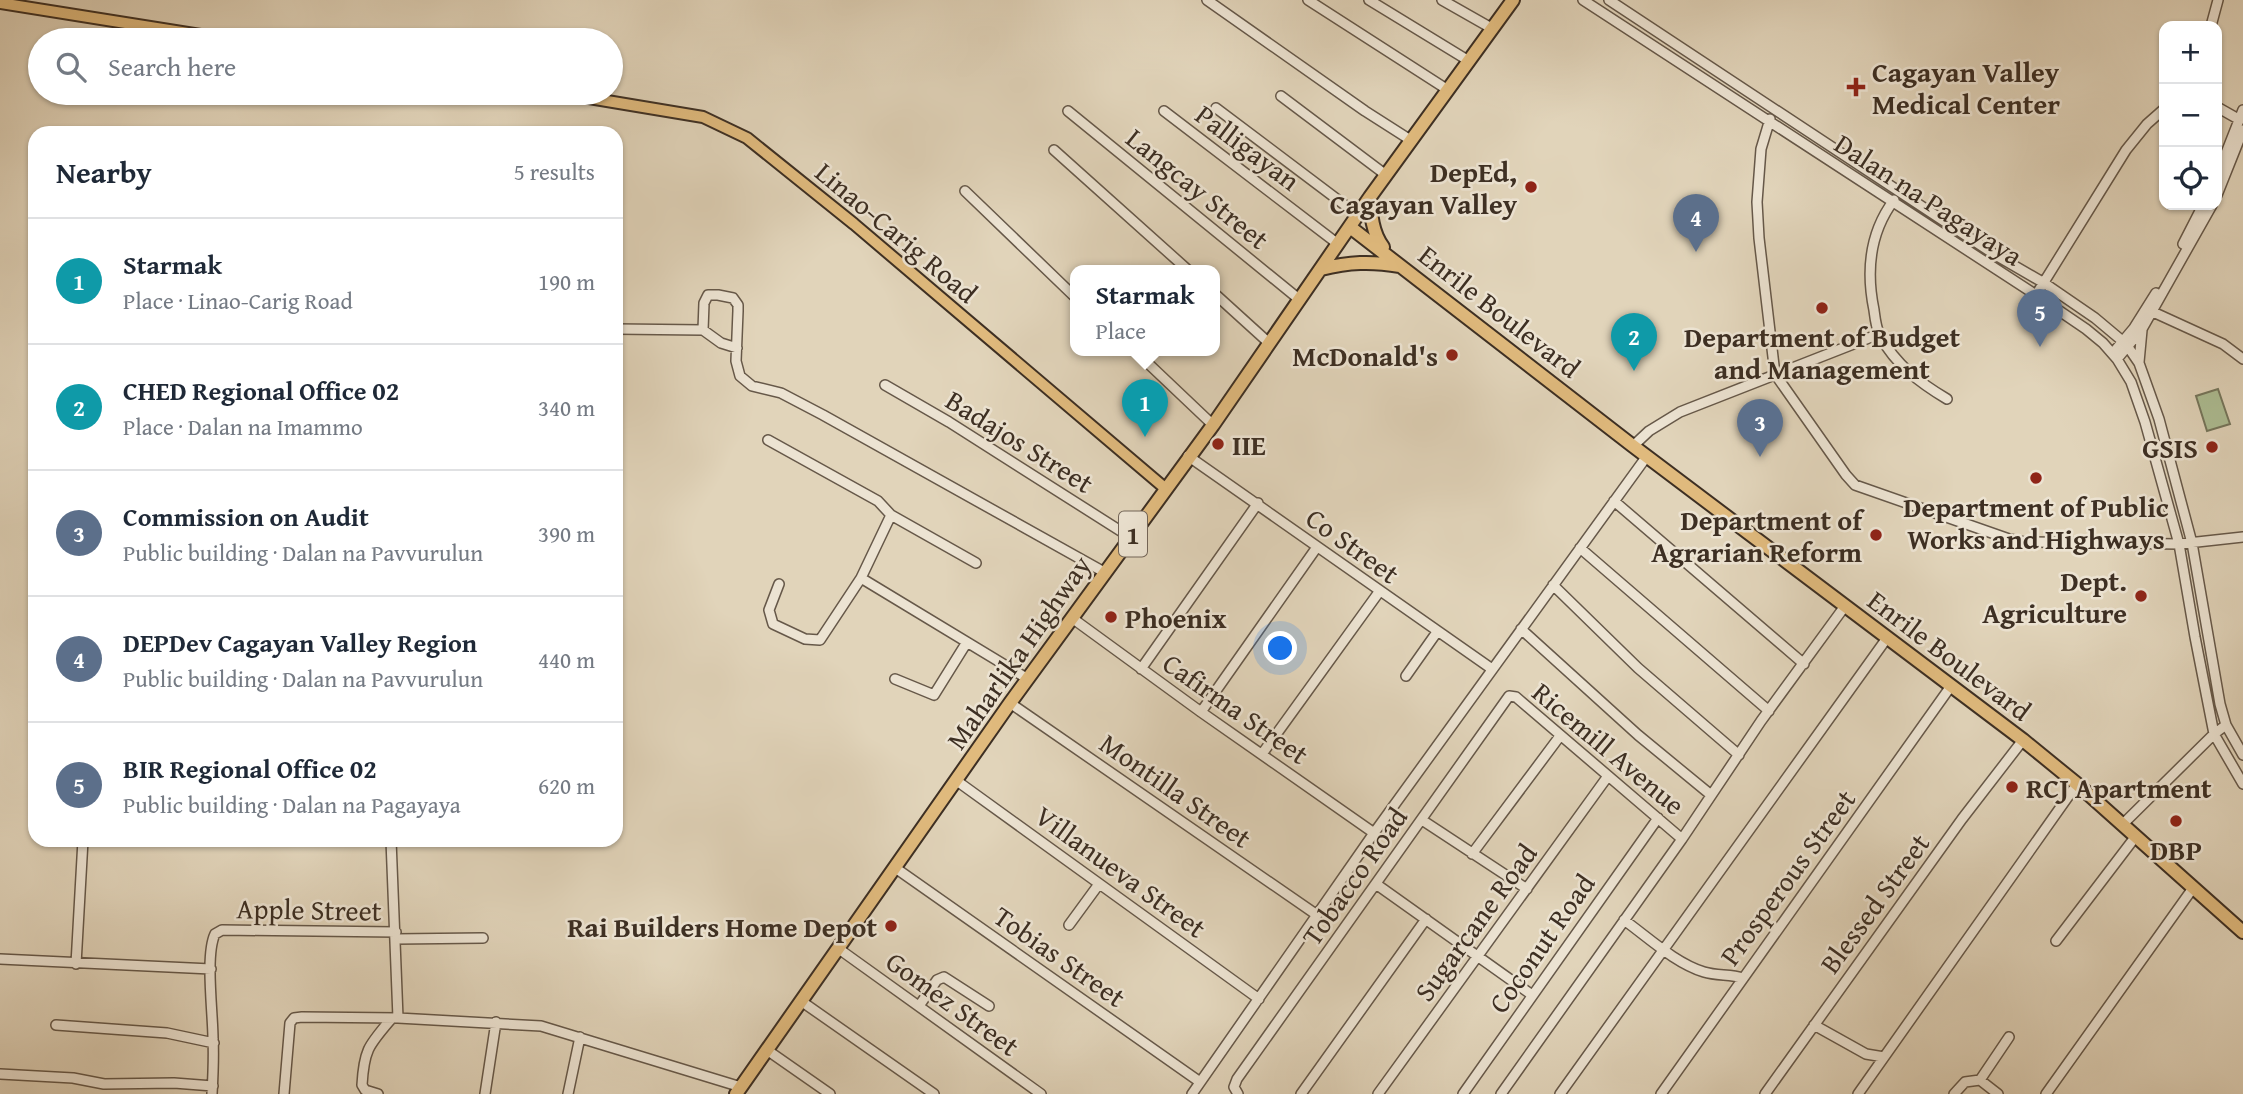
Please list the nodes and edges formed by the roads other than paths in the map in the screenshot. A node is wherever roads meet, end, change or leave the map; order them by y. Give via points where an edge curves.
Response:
1 (1207, 0) edge
2 (1308, 0) edge
3 (1369, 0) edge
4 (1441, 0) edge
5 (1513, 0) edge
6 (1583, 0) edge
7 (1609, 0) edge
8 (2218, 0) edge
9 (0, 3) edge
10 (2212, 21) edge
11 (157, 28) edge
12 (1493, 29) junction
13 (1469, 61) junction
14 (1448, 90) junction
15 (1281, 96) dead end
16 (623, 104) edge
17 (1216, 108) dead end
18 (2222, 109) edge
19 (1776, 110) junction
20 (1068, 111) dead end
21 (1164, 111) dead end
22 (2159, 113) edge
23 (2241, 115) edge
24 (1768, 123) junction
25 (2243, 130) edge
26 (1412, 141) junction
27 (1054, 150) dead end
28 (2222, 163) edge
29 (1387, 175) junction
30 (2222, 182) edge
31 (965, 191) dead end
32 (1901, 192) junction
33 (1370, 197) junction
34 (1892, 202) junction
35 (2200, 210) edge
36 (2208, 210) edge
37 (1358, 215) junction
38 (1350, 227) junction
39 (1338, 244) junction
40 (1392, 258) junction
41 (1182, 265) edge
42 (1403, 267) junction
43 (1321, 269) junction
44 (2044, 283) junction
45 (1070, 292) edge
46 (2036, 295) junction
47 (1220, 299) edge
48 (1300, 300) junction
49 (2152, 312) junction
50 (2138, 328) junction
51 (623, 329) edge
52 (703, 330) junction
53 (2114, 332) junction
54 (1879, 334) junction
55 (1269, 343) junction
56 (2126, 344) junction
57 (737, 348) junction
58 (1140, 356) edge
59 (2115, 356) junction
60 (2243, 359) edge
61 (2139, 363) junction
62 (1775, 374) junction
63 (884, 384) dead end
64 (1947, 399) dead end
65 (1213, 425) junction
66 (768, 440) dead end
67 (1633, 446) junction
68 (1188, 456) junction
69 (1647, 456) junction
70 (1166, 489) junction
71 (1614, 501) junction
72 (1258, 503) junction
73 (891, 515) junction
74 (1130, 537) junction
75 (2243, 537) edge
76 (2192, 543) junction
77 (2179, 544) junction
78 (1317, 547) junction
79 (1580, 548) junction
80 (976, 563) dead end
81 (1104, 572) junction
82 (861, 578) junction
83 (779, 584) dead end
84 (1553, 585) junction
85 (1379, 592) junction
86 (1845, 606) junction
87 (1072, 618) junction
88 (1521, 629) junction
89 (1437, 632) junction
90 (1887, 638) junction
91 (967, 642) junction
92 (1804, 664) junction
93 (1141, 669) junction
94 (1492, 669) junction
95 (1406, 676) dead end
96 (895, 679) dead end
97 (1028, 679) junction
98 (1951, 686) junction
99 (1506, 698) joint
100 (1010, 703) junction
101 (1769, 711) junction
102 (1201, 712) junction
103 (2227, 725) junction
104 (2214, 734) junction
105 (1560, 736) junction
106 (2023, 740) junction
107 (1262, 754) junction
108 (1738, 755) junction
109 (2243, 755) edge
110 (1608, 776) junction
111 (957, 781) junction
112 (2077, 784) junction
113 (2243, 784) edge
114 (1712, 795) junction
115 (1658, 818) junction
116 (1422, 820) junction
117 (2123, 824) junction
118 (1374, 833) junction
119 (2136, 836) junction
120 (1682, 839) junction
121 (83, 847) edge
122 (391, 847) edge
123 (1472, 854) junction
124 (894, 867) junction
125 (1099, 884) junction
126 (1376, 884) junction
127 (2193, 888) junction
128 (1527, 889) junction
129 (1317, 915) junction
130 (1426, 919) junction
131 (1624, 920) junction
132 (1069, 925) dead end
133 (2243, 932) edge
134 (396, 936) junction
135 (483, 938) dead end
136 (2056, 941) dead end
137 (839, 949) junction
138 (1664, 950) junction
139 (1479, 957) junction
140 (0, 959) edge
141 (76, 964) junction
142 (211, 969) junction
143 (1743, 978) junction
144 (1532, 995) junction
145 (1259, 999) junction
146 (800, 1002) junction
147 (919, 1006) junction
148 (989, 1006) dead end
149 (395, 1018) junction
150 (496, 1022) junction
151 (1814, 1025) junction
152 (56, 1026) dead end
153 (580, 1037) junction
154 (2009, 1037) dead end
155 (214, 1043) junction
156 (767, 1050) junction
157 (1884, 1057) junction
158 (0, 1074) edge
159 (1980, 1080) junction
160 (1200, 1082) junction
161 (213, 1090) edge
162 (738, 1090) edge
163 (284, 1094) edge
164 (378, 1094) edge
165 (485, 1094) edge
166 (568, 1094) edge
167 (830, 1094) edge
168 (934, 1094) edge
169 (1041, 1094) edge
170 (1192, 1094) edge
171 (1238, 1094) edge
172 (1301, 1094) edge
173 (1378, 1094) edge
174 (1463, 1094) edge
175 (1501, 1094) edge
176 (1560, 1094) edge
177 (1661, 1094) edge
178 (1765, 1094) edge
179 (1858, 1094) edge
180 (1954, 1094) edge
181 (1998, 1094) edge
182 (2046, 1094) edge

1 - 26 street
2 - 14 street
3 - 13 street
4 - 12 street
5 - 12 highway, Maharlika Highway / 1
6 - 24 street, Dalan na Pagayaya
7 - 19 street, Dalan na Pagayaya
8 - 10 street
9 - 11 main road
12 - 13 highway, Maharlika Highway / 1
13 - 14 highway, Maharlika Highway / 1
14 - 26 highway, Maharlika Highway / 1
15 - 29 street
16 - 70 main road, Linao-Carig Road via 703,117 747,138
17 - 37 street
18 - 23 street
19 - 24 street
19 - 32 street, Dalan na Pagayaya
20 - 48 street, Langcay Street
21 - 39 street, Palligayan
22 - 44 street via 2126,150
23 - 28 street
24 - 34 street, Dalan na Pagayaya
24 - 62 street via 1757,202
25 - 30 street
26 - 29 highway, Maharlika Highway / 1
27 - 41 street
29 - 33 highway, Maharlika Highway / 1
31 - 45 street
32 - 34 street
32 - 44 street, Dalan na Pagayaya
33 - 37 highway, Maharlika Highway / 1
33 - 40 highway via 1375,235
34 - 46 street, Dalan na Pagayaya
34 - 54 street via 1870,256
35 - 50 street
36 - 49 street
37 - 38 highway, Maharlika Highway / 1
38 - 39 highway, Maharlika Highway / 1
38 - 40 highway, Enrile Boulevard
39 - 43 highway, Maharlika Highway / 1
40 - 42 highway, Enrile Boulevard
42 - 43 highway via 1354,262
42 - 67 highway, Enrile Boulevard
43 - 48 highway, Maharlika Highway / 1
44 - 46 street
44 - 53 street, Dalan na Pagayaya
46 - 59 street, Dalan na Pagayaya via 2086,329
47 - 55 street
48 - 55 highway, Maharlika Highway / 1
49 - 50 street
49 - 60 street via 2223,344
50 - 53 street
50 - 56 street
50 - 61 street
51 - 52 street
52 - 57 street
52 - 57 street via 708,295 733,298 738,305
53 - 56 street, Dalan na Pagayaya
54 - 62 street
54 - 64 street via 1906,371
55 - 65 highway, Maharlika Highway / 1
56 - 59 street
56 - 61 street, Dalan na Pagayaya
57 - 81 street via 738,371 749,385 781,393 811,408
58 - 65 street
59 - 77 street, Dalan na Pagayaya via 2131,382 2145,422
61 - 76 street, Dalan na Pagayaya
62 - 67 street via 1680,412
62 - 77 street via 1846,475 1865,490 2016,540
63 - 74 street, Badajos Street
65 - 68 highway, Maharlika Highway / 1
66 - 73 street via 878,501
67 - 69 highway, Enrile Boulevard
68 - 70 highway, Maharlika Highway / 1
68 - 72 street, Co Street
69 - 71 street
69 - 86 highway, Enrile Boulevard
70 - 74 highway, Maharlika Highway / 1
71 - 79 street
71 - 92 street
72 - 78 street, Co Street
72 - 93 street
73 - 80 street
73 - 82 street
74 - 81 highway, Maharlika Highway / 1
75 - 76 street
76 - 77 street
76 - 103 street, Dalan na Pagayaya
77 - 104 street, Dalan na Pagayaya
78 - 85 street, Co Street
78 - 102 street
79 - 84 street
79 - 101 street
81 - 87 highway, Maharlika Highway / 1
82 - 83 street via 816,641 773,624 769,610
82 - 91 street
84 - 88 street
84 - 108 street via 1638,668
85 - 89 street, Co Street
85 - 107 street
86 - 90 highway, Enrile Boulevard
86 - 92 street
87 - 93 street, Cafirma Street
87 - 97 highway, Maharlika Highway / 1
88 - 94 street
88 - 114 street
89 - 94 street, Co Street
89 - 95 street
90 - 98 highway, Enrile Boulevard
90 - 138 street
91 - 96 street via 934,695
91 - 97 street
92 - 101 street
93 - 102 street, Cafirma Street
94 - 118 street
97 - 100 highway, Maharlika Highway / 1
98 - 106 highway, Enrile Boulevard
98 - 143 street, Prosperous Street
99 - 105 street, Ricemill Avenue via 1516,697
99 - 116 street, Tobacco Road
100 - 111 highway, Maharlika Highway / 1
100 - 129 street, Montilla Street
101 - 108 street
102 - 107 street, Cafirma Street
103 - 104 street
103 - 109 street, Dalan na Pagayaya
104 - 113 street, Dalan na Pagayaya
104 - 117 street
105 - 110 street, Ricemill Avenue
105 - 123 street
106 - 112 highway, Enrile Boulevard
106 - 151 street, Blessed Street
107 - 118 street, Cafirma Street
108 - 114 street
110 - 115 street, Ricemill Avenue
110 - 128 street, Sugarcane Road
111 - 124 highway, Maharlika Highway / 1
111 - 125 street, Villanueva Street
112 - 117 highway, Enrile Boulevard
112 - 157 street
114 - 120 street
115 - 120 street, Ricemill Avenue
115 - 144 street, Coconut Road
116 - 123 street
116 - 126 street, Tobacco Road
117 - 119 highway, Enrile Boulevard
118 - 129 street
119 - 127 highway, Enrile Boulevard
119 - 136 street
120 - 131 street
121 - 141 street
122 - 134 street
123 - 128 street
124 - 137 highway, Maharlika Highway / 1
124 - 160 street, Tobias Street
125 - 132 street
125 - 145 street, Villanueva Street
126 - 130 street
126 - 171 street, Tobacco Road via 1237,1079 1234,1090
127 - 133 highway, Enrile Boulevard
127 - 182 street
128 - 139 street, Sugarcane Road
129 - 145 street
130 - 139 street
130 - 172 street
131 - 138 street
131 - 175 street
134 - 135 street, Apple Street
134 - 142 street, Apple Street via 222,930 212,939
134 - 149 street
137 - 146 highway, Maharlika Highway / 1
137 - 147 street, Gomez Street
138 - 143 street via 1706,973
138 - 176 street
139 - 144 street
139 - 173 street, Sugarcane Road
140 - 141 street
141 - 142 street
142 - 155 street, Apple Street
143 - 177 street, Prosperous Street
144 - 174 street, Coconut Road
145 - 160 street
146 - 156 highway, Maharlika Highway / 1
146 - 168 street
147 - 148 street via 944,977
147 - 169 street, Gomez Street
149 - 150 street
149 - 163 street via 294,1018
149 - 164 street via 370,1044 364,1058 362,1085
150 - 153 street via 541,1026
150 - 165 street
151 - 157 street via 1866,1054
151 - 178 street, Blessed Street
152 - 155 street via 167,1033
153 - 162 street
153 - 166 street
154 - 159 street
155 - 161 street, Apple Street
156 - 162 highway, Maharlika Highway / 1
156 - 167 street
157 - 179 street
158 - 161 street
159 - 180 street via 1965,1082
159 - 181 street
160 - 170 street

